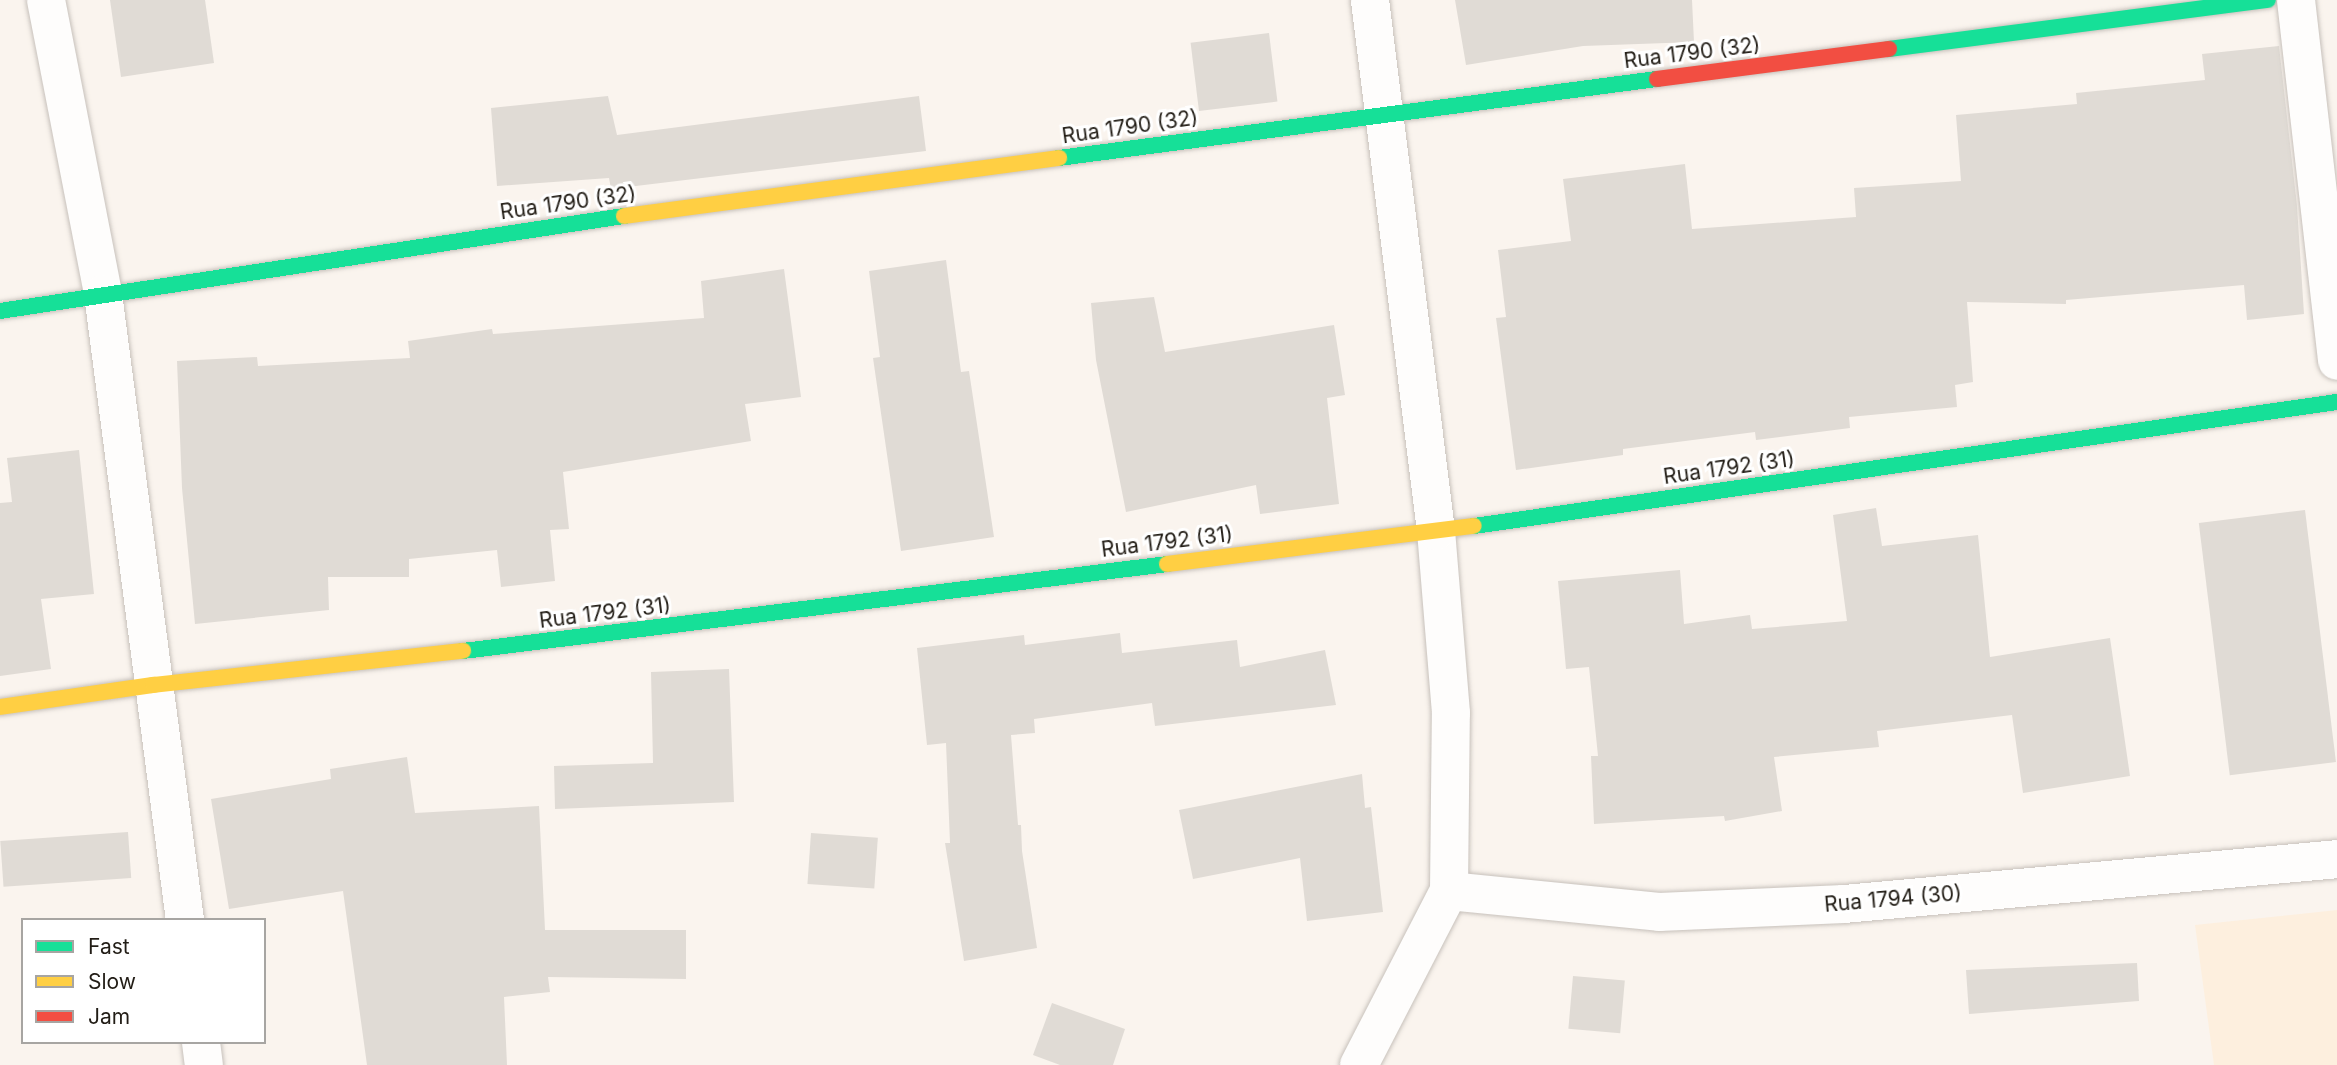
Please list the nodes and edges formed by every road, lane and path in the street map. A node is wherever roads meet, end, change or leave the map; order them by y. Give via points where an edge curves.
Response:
1 (46, 0) edge
2 (1370, 0) edge
3 (2268, 0) edge
4 (2296, 0) edge
5 (1385, 114) junction
6 (103, 294) junction
7 (0, 311) edge
8 (2337, 361) edge
9 (2337, 402) edge
10 (1436, 531) junction
11 (153, 685) junction
12 (0, 708) edge
13 (2337, 859) edge
14 (1449, 891) junction
15 (185, 918) edge
16 (201, 1044) edge
17 (204, 1065) edge
18 (1359, 1065) edge

1 - 6 street
2 - 5 street
3 - 5 street, Rua 1790 (32)
4 - 8 street
5 - 6 street, Rua 1790 (32) via 528,229
5 - 10 street
6 - 7 street, Rua 1790 (32)
6 - 11 street
9 - 10 street, Rua 1792 (31)
10 - 11 street, Rua 1792 (31) via 585,638
10 - 14 street via 1451,713
11 - 12 street, Rua 1792 (31)
11 - 15 street
13 - 14 street, Rua 1794 (30) via 1843,904 1659,912
14 - 18 street
16 - 17 street

